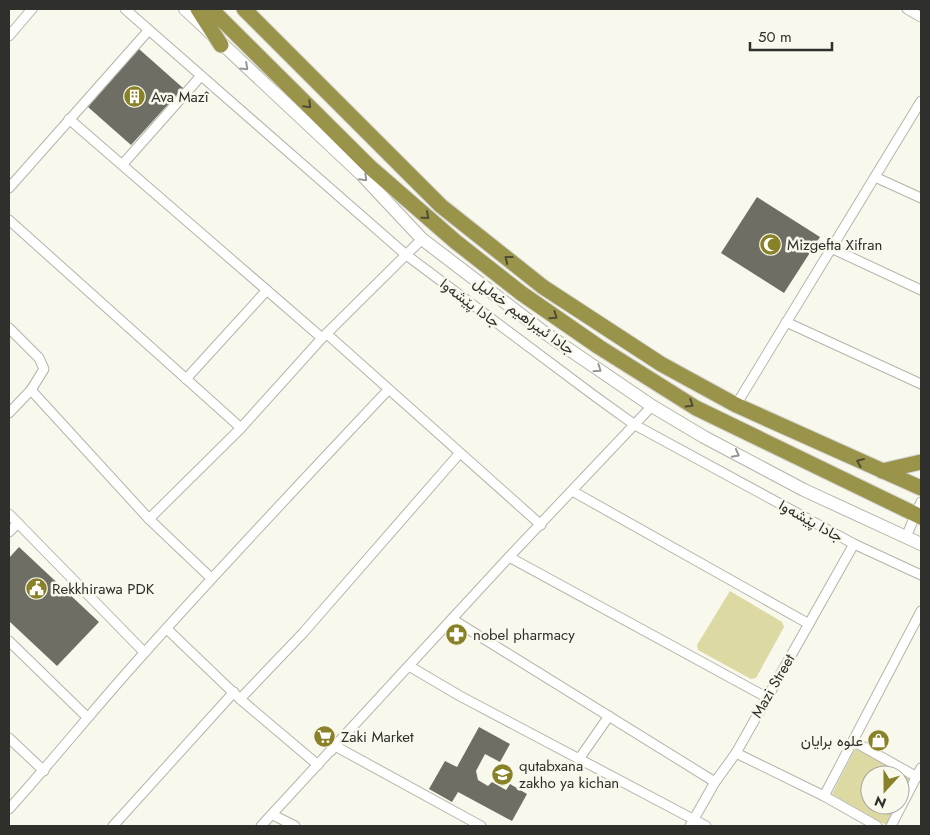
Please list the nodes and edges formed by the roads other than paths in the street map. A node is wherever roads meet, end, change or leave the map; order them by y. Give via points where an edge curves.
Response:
1 (32, 9) edge
2 (125, 9) edge
3 (186, 9) edge
4 (198, 9) edge
5 (211, 9) edge
6 (244, 9) edge
7 (907, 9) edge
8 (921, 17) edge
9 (148, 31) junction
10 (9, 36) edge
11 (221, 45) junction
12 (200, 77) junction
13 (920, 105) edge
14 (69, 119) junction
15 (122, 165) junction
16 (875, 177) junction
17 (9, 188) edge
18 (921, 198) edge
19 (9, 220) edge
20 (422, 239) junction
21 (831, 248) junction
22 (405, 254) junction
23 (267, 290) junction
24 (921, 290) edge
25 (786, 322) junction
26 (9, 328) edge
27 (324, 336) junction
28 (186, 379) junction
29 (921, 384) edge
30 (31, 390) junction
31 (388, 390) junction
32 (736, 405) junction
33 (652, 406) junction
34 (9, 413) edge
35 (635, 425) junction
36 (241, 428) junction
37 (459, 454) junction
38 (921, 462) edge
39 (882, 471) junction
40 (921, 488) edge
41 (574, 492) junction
42 (920, 511) edge
43 (9, 514) edge
44 (149, 519) junction
45 (18, 523) junction
46 (541, 525) junction
47 (9, 532) edge
48 (906, 537) junction
49 (854, 544) junction
50 (921, 544) edge
51 (509, 557) junction
52 (921, 575) edge
53 (212, 578) junction
54 (921, 611) edge
55 (452, 619) junction
56 (808, 624) junction
57 (167, 629) junction
58 (9, 641) edge
59 (144, 652) junction
60 (409, 666) junction
61 (237, 695) junction
62 (766, 697) junction
63 (87, 716) junction
64 (608, 716) junction
65 (9, 738) edge
66 (853, 741) junction
67 (736, 752) junction
68 (328, 753) junction
69 (579, 758) junction
70 (318, 765) junction
71 (44, 771) junction
72 (919, 772) edge
73 (715, 782) junction
74 (824, 796) junction
75 (9, 809) edge
76 (273, 815) junction
77 (692, 823) edge
78 (113, 826) edge
79 (261, 826) edge
80 (295, 826) edge
81 (481, 826) edge
82 (706, 826) edge
83 (876, 826) edge
84 (891, 826) edge

1 - 10 street
2 - 9 street, جادا پێشەوا
3 - 11 main road, جادا ئیبراهیم خەلیل
4 - 11 highway
5 -> 42 highway, جادا ئیبراهیم خەلیل via 371,168 520,293 696,408
32 -> 6 highway via 661,364 543,287 441,206
7 - 8 street
9 - 12 street, جادا پێشەوا
9 - 14 street
11 -> 20 main road, جادا ئیبراهیم خەلیل via 361,174
12 - 15 street
12 - 22 street, جادا پێشەوا
13 - 16 street
14 - 15 street
14 - 17 street
15 - 23 street
16 - 18 street
16 - 21 street
19 - 28 street
20 - 22 street
20 -> 33 main road, جادا ئیبراهیم خەلیل via 538,327
21 - 24 street
21 - 25 street
22 - 27 street
22 - 35 street, جادا پێشەوا
23 - 27 street
23 - 28 street
25 - 29 street
25 - 32 street
26 - 30 street via 39,358 44,369
27 - 31 street
27 - 36 street
28 - 36 street
30 - 34 street
30 - 44 street
31 - 37 street
31 - 53 street
39 -> 32 highway
33 - 35 street
33 -> 48 main road, جادا ئیبراهیم خەلیل via 804,490
35 - 41 street
35 - 49 street, جادا پێشەوا
36 - 44 street
37 - 46 street
37 - 61 street via 303,633
38 - 39 highway
39 - 40 highway
41 - 46 street
41 - 56 street
42 - 48 street
43 - 45 street
44 - 53 street
45 - 47 street
45 - 59 street
46 - 51 street
48 - 50 main road, جادا ئیبراهیم خەلیل
49 - 52 street, جادا پێشەوا
49 - 56 street, Mazi Street
51 - 55 street
51 - 62 street
53 - 57 street
54 - 66 street
55 - 60 street
55 - 64 street
56 - 62 street, Mazi Street
57 - 59 street
57 - 61 street
58 - 63 street
59 - 63 street
60 - 68 street
60 - 69 street
61 - 70 street
61 - 78 street
62 - 67 street, Mazi Street
63 - 71 street
64 - 69 street
64 - 73 street
65 - 71 street
66 - 72 street
66 - 74 street
67 - 73 street, Mazi Street
67 - 74 street
68 - 70 street
68 - 81 street via 336,746
69 - 77 street
70 - 76 street
71 - 75 street
72 - 84 street
73 - 77 street, Mazi Street
74 - 83 street
76 - 79 street
76 - 80 street
77 - 82 street

